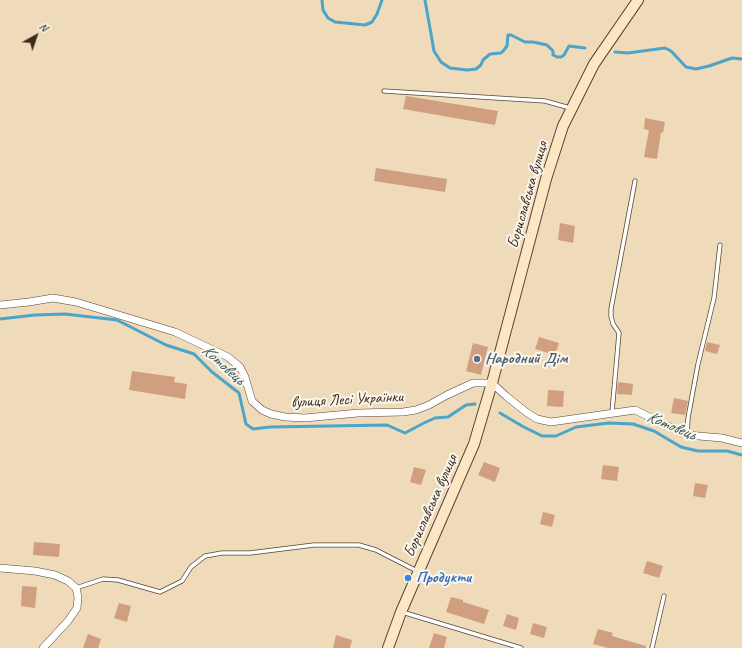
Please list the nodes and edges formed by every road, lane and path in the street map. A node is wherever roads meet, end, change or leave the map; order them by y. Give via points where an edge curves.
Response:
1 (638, 0) edge
2 (384, 91) dead end
3 (571, 109) junction
4 (635, 181) dead end
5 (720, 245) dead end
6 (0, 305) edge
7 (492, 383) junction
8 (612, 412) junction
9 (687, 435) junction
10 (742, 443) edge
11 (0, 568) edge
12 (418, 572) junction
13 (76, 588) junction
14 (664, 596) dead end
15 (401, 612) junction
16 (43, 648) edge
17 (388, 648) edge
18 (521, 648) edge
19 (652, 648) edge

1 - 3 main road, Бориславська вулиця via 594,64
2 - 3 lane via 545,101
3 - 7 main road, Бориславська вулиця via 546,179
4 - 8 lane via 611,316 619,333
5 - 9 lane via 714,298 698,364
6 - 7 street, вулиця Лесі Українки via 53,298 69,300 175,332 228,357 240,367 252,402 262,410 285,417 304,418 416,410 474,384
7 - 8 street via 537,419 551,422
7 - 12 main road, Бориславська вулиця via 474,444
8 - 9 street via 635,410
9 - 10 street via 722,438
11 - 13 street via 55,575
12 - 13 lane via 376,550 359,545 314,545 250,553 222,552 205,556 191,567 182,581 160,592 118,580 103,579
12 - 15 main road, Бориславська вулиця
13 - 16 street via 76,608 68,621
14 - 19 lane
15 - 17 main road, Бориславська вулиця
15 - 18 lane

